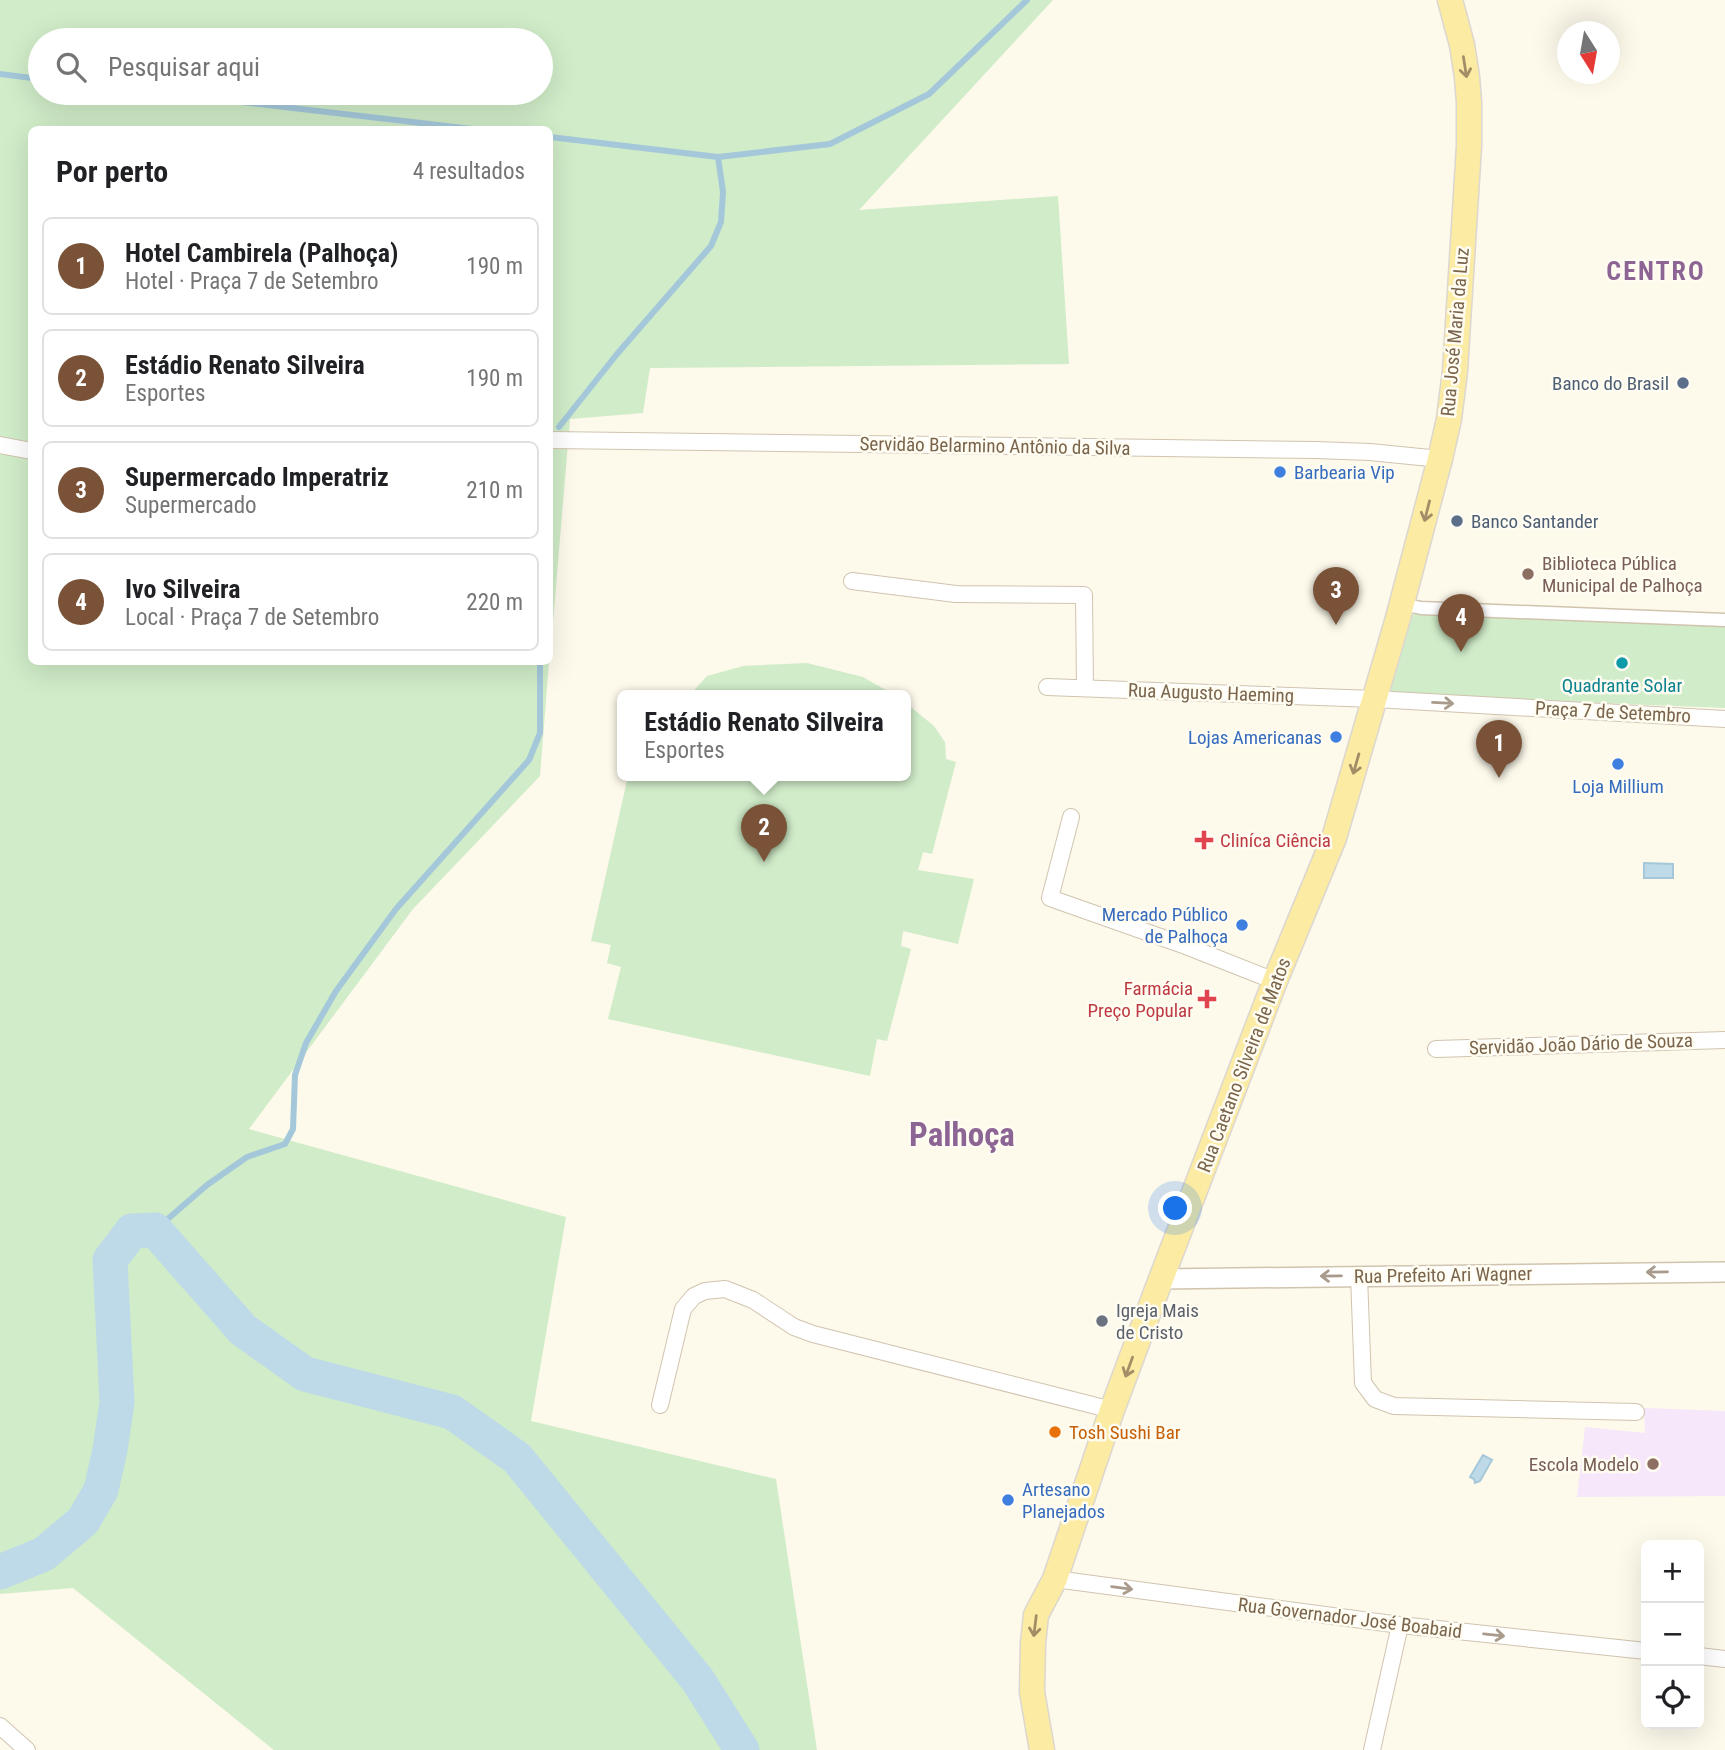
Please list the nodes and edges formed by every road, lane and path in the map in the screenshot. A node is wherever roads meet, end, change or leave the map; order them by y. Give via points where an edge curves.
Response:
1 (1450, 0) edge
2 (553, 440) edge
3 (0, 445) edge
4 (28, 450) edge
5 (1440, 458) junction
6 (852, 581) dead end
7 (1402, 604) junction
8 (1725, 620) edge
9 (1046, 687) dead end
10 (1085, 688) junction
11 (1375, 699) junction
12 (1725, 719) edge
13 (1071, 817) dead end
14 (1275, 981) junction
15 (1725, 1040) edge
16 (1436, 1049) dead end
17 (1725, 1272) edge
18 (1359, 1276) junction
19 (1161, 1279) junction
20 (660, 1405) dead end
21 (1112, 1410) junction
22 (1636, 1412) dead end
23 (1055, 1579) junction
24 (1400, 1625) junction
25 (1641, 1650) edge
26 (1704, 1657) edge
27 (1725, 1659) edge
28 (0, 1726) edge
29 (27, 1750) edge
30 (1042, 1750) edge
31 (1372, 1750) edge

1 -> 5 main road, Rua José Maria da Luz via 1467,76 1469,146 1455,371
2 - 5 street, Servidão Belarmino Antônio da Silva via 1316,450
3 - 4 street
5 -> 7 main road, Rua José Maria da Luz
6 - 10 street via 956,594 1084,595
7 - 8 street
7 - 11 main road, Rua José Maria da Luz
9 - 10 street, Rua Augusto Haeming
10 - 11 street, Rua Augusto Haeming
11 -> 12 street, Praça 7 de Setembro
11 -> 14 main road, Rua Caetano Silveira de Matos via 1334,838
13 - 14 street via 1050,898
14 - 19 main road, Rua Caetano Silveira de Matos
15 - 16 street, Servidão João Dário de Souza
17 -> 18 street, Rua Prefeito Ari Wagner
18 -> 19 street, Rua Prefeito Ari Wagner
18 - 22 street via 1363,1383 1376,1399 1394,1406
19 -> 21 main road, Rua Caetano Silveira de Matos
20 - 21 street via 683,1309 694,1296 725,1289 813,1334
21 - 23 main road, Rua Caetano Silveira de Matos
23 -> 24 street, Rua Governador José Boabaid
23 -> 30 main road, Rua Caetano Silveira de Matos via 1036,1615 1033,1643 1032,1692
24 -> 25 street, Rua Governador José Boabaid
24 - 31 street
26 - 27 street
28 - 29 street

